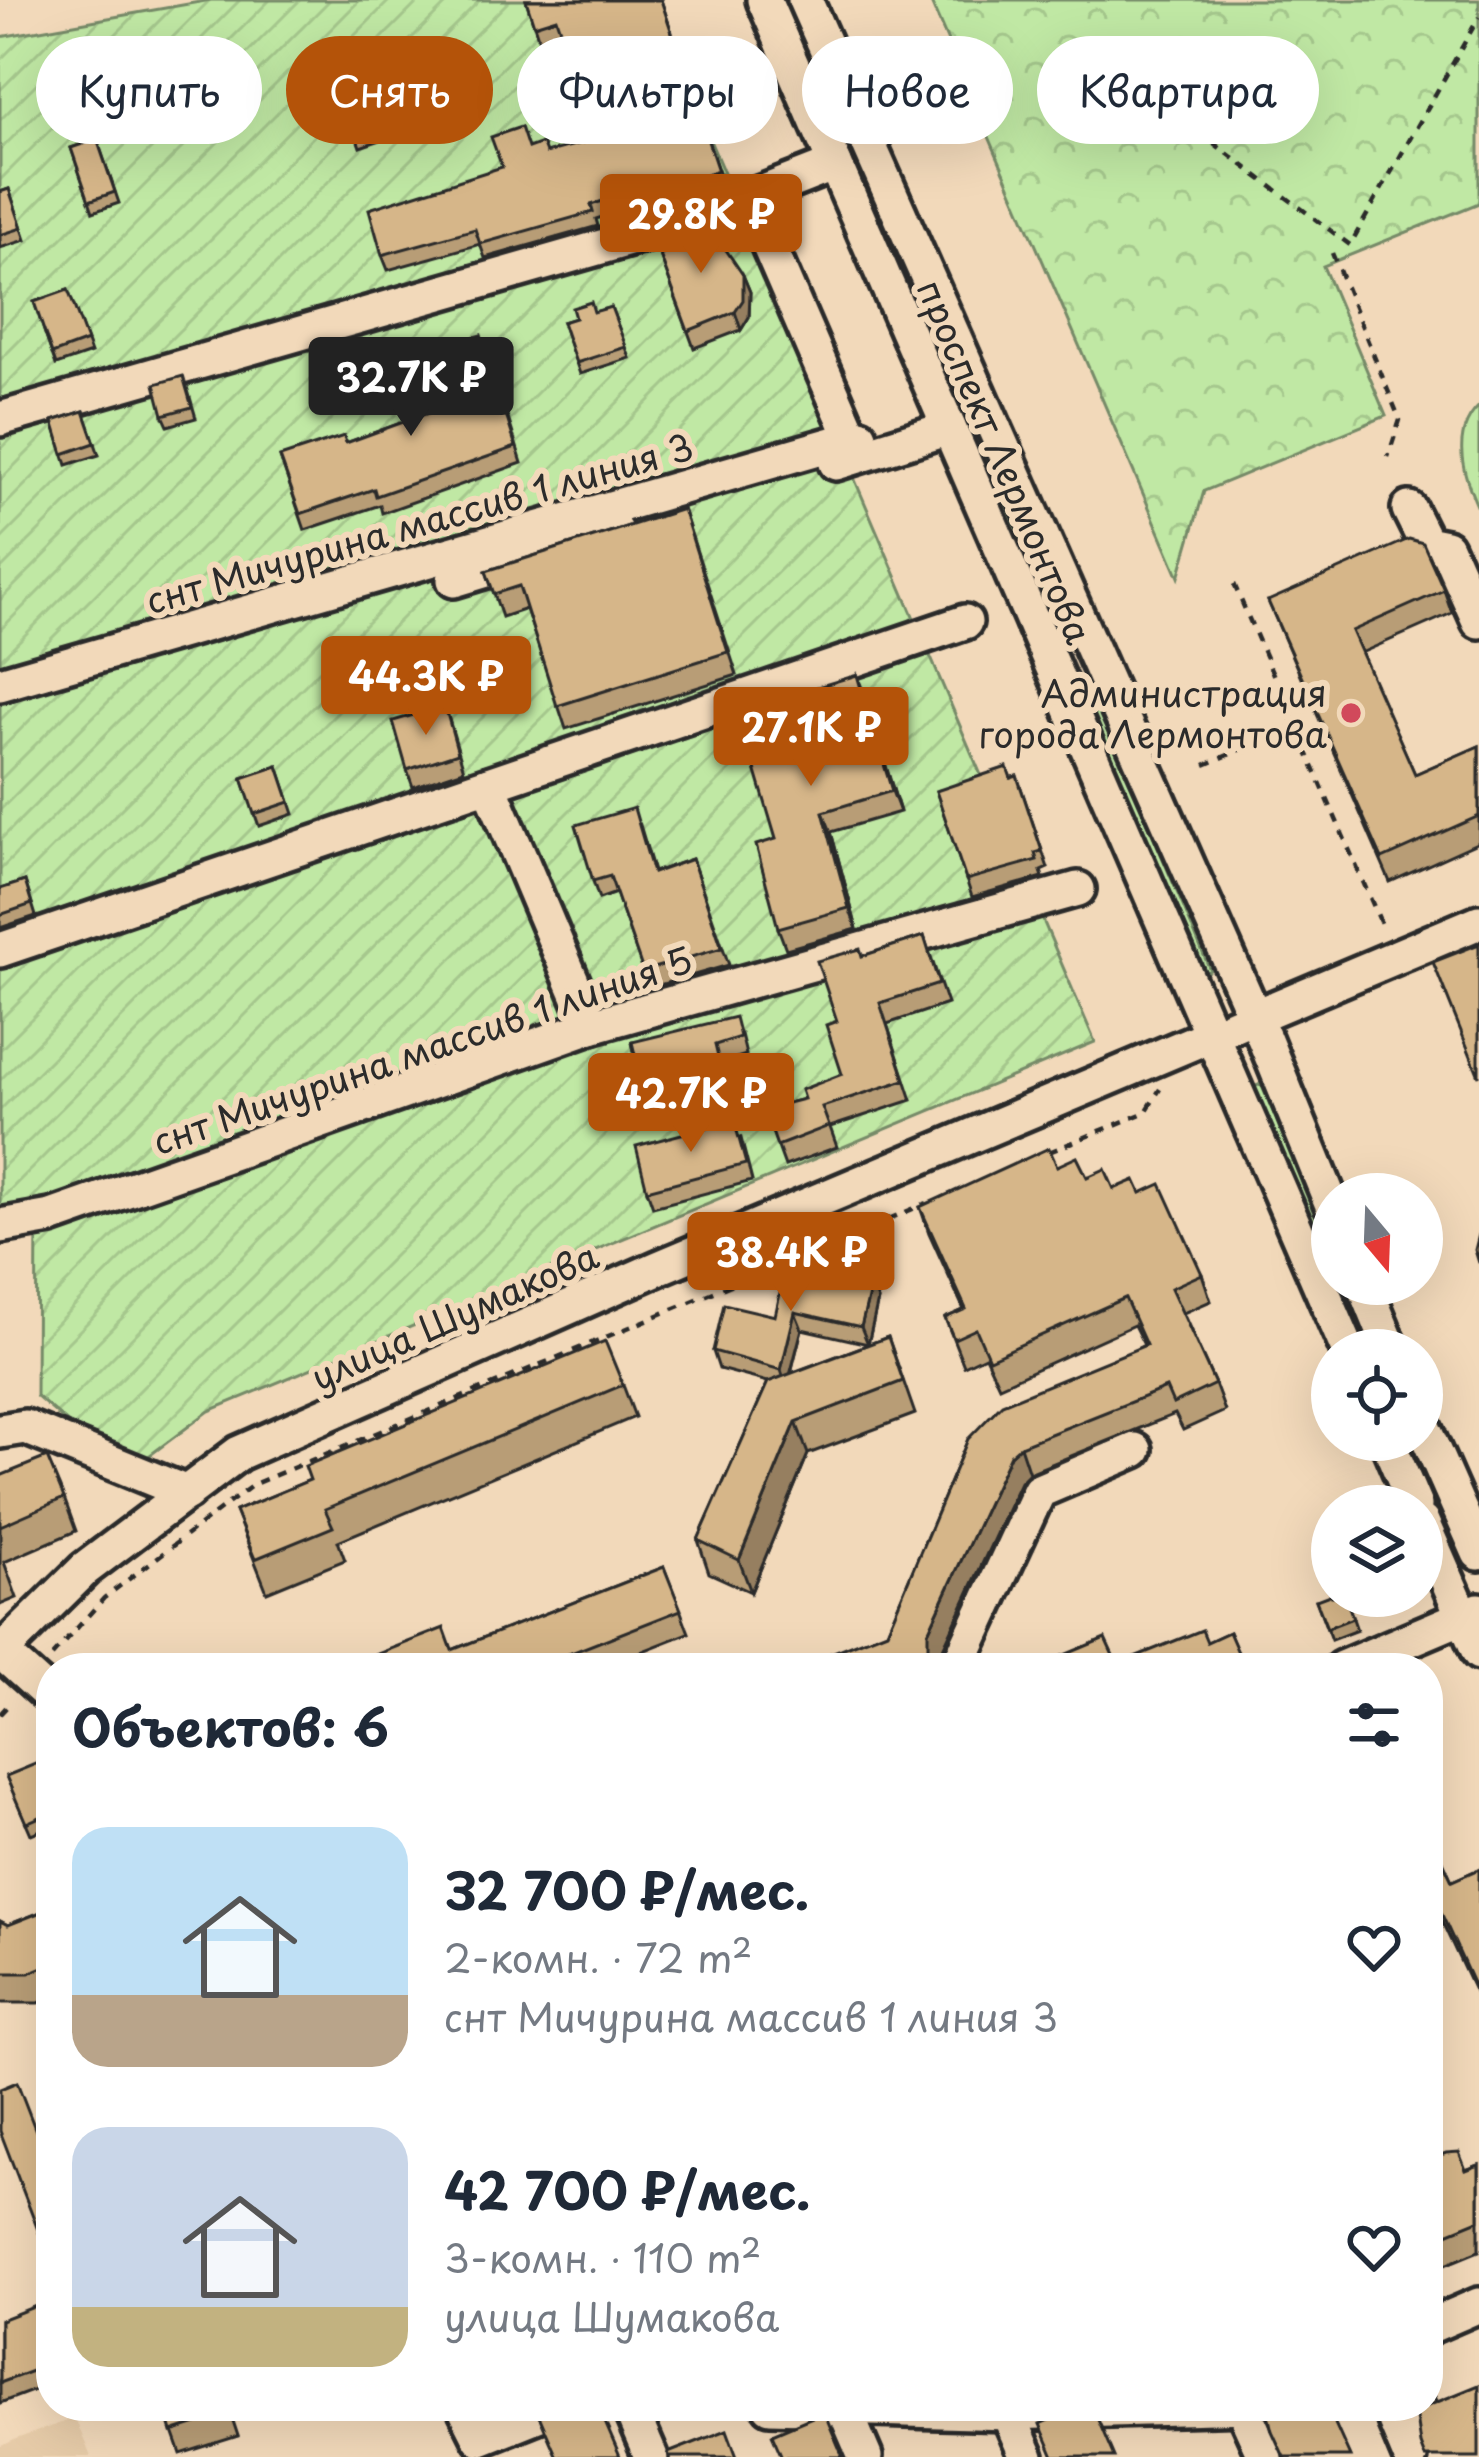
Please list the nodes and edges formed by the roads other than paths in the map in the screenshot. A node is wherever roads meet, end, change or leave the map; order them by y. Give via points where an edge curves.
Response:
1 (764, 0) edge
2 (805, 0) edge
3 (836, 164) junction
4 (750, 202) junction
5 (0, 419) edge
6 (950, 428) junction
7 (1409, 509) dead end
8 (454, 580) dead end
9 (1479, 621) edge
10 (965, 622) dead end
11 (0, 684) edge
12 (489, 784) junction
13 (1078, 889) dead end
14 (1479, 922) edge
15 (0, 950) edge
16 (1254, 1017) junction
17 (591, 1026) junction
18 (1213, 1036) junction
19 (1319, 1173) edge
20 (0, 1226) edge
21 (1339, 1329) edge
22 (0, 1431) edge
23 (1135, 1450) dead end
24 (1438, 1461) edge
25 (187, 1492) junction
26 (1479, 1553) edge
27 (1443, 1561) edge
28 (1471, 1613) edge
29 (1, 1653) edge
30 (964, 1653) edge
31 (1377, 1653) edge
32 (1479, 1653) edge
33 (36, 1684) edge
34 (1479, 2305) edge
35 (1443, 2321) edge
36 (1460, 2396) edge
37 (1443, 2401) edge
38 (527, 2421) edge
39 (635, 2421) edge
40 (850, 2421) edge
41 (1011, 2421) edge
42 (1250, 2421) edge
43 (1395, 2421) edge
44 (467, 2448) edge
45 (651, 2457) edge
46 (865, 2457) edge
47 (1027, 2457) edge
48 (1265, 2457) edge
49 (1410, 2457) edge

1 - 3 street, проспект Лермонтова
2 - 16 street, проспект Лермонтова
3 - 4 street
3 - 6 street, проспект Лермонтова
4 - 5 street
4 - 11 street, снт Мичурина массив 1 линия 3 via 856,437
6 - 8 street
6 - 18 street, проспект Лермонтова
7 - 9 street via 1426,543 1446,547
10 - 12 street
12 - 15 street
12 - 17 street
13 - 17 street, снт Мичурина массив 1 линия 5
14 - 16 street, улица Шумакова
16 - 18 street, улица Шумакова
16 - 19 street, проспект Лермонтова
17 - 20 street, снт Мичурина массив 1 линия 5 via 51,1217
18 - 21 street, проспект Лермонтова
18 - 25 street, улица Шумакова via 239,1453
22 - 25 street via 26,1427
23 - 30 street via 1039,1491
24 - 26 street
25 - 29 street, улица Шумакова via 85,1569
27 - 28 street
28 - 31 street
28 - 32 street
29 - 33 street
34 - 35 street
36 - 37 street
38 - 44 street
39 - 45 street
40 - 46 street
41 - 47 street
42 - 48 street
43 - 49 street

